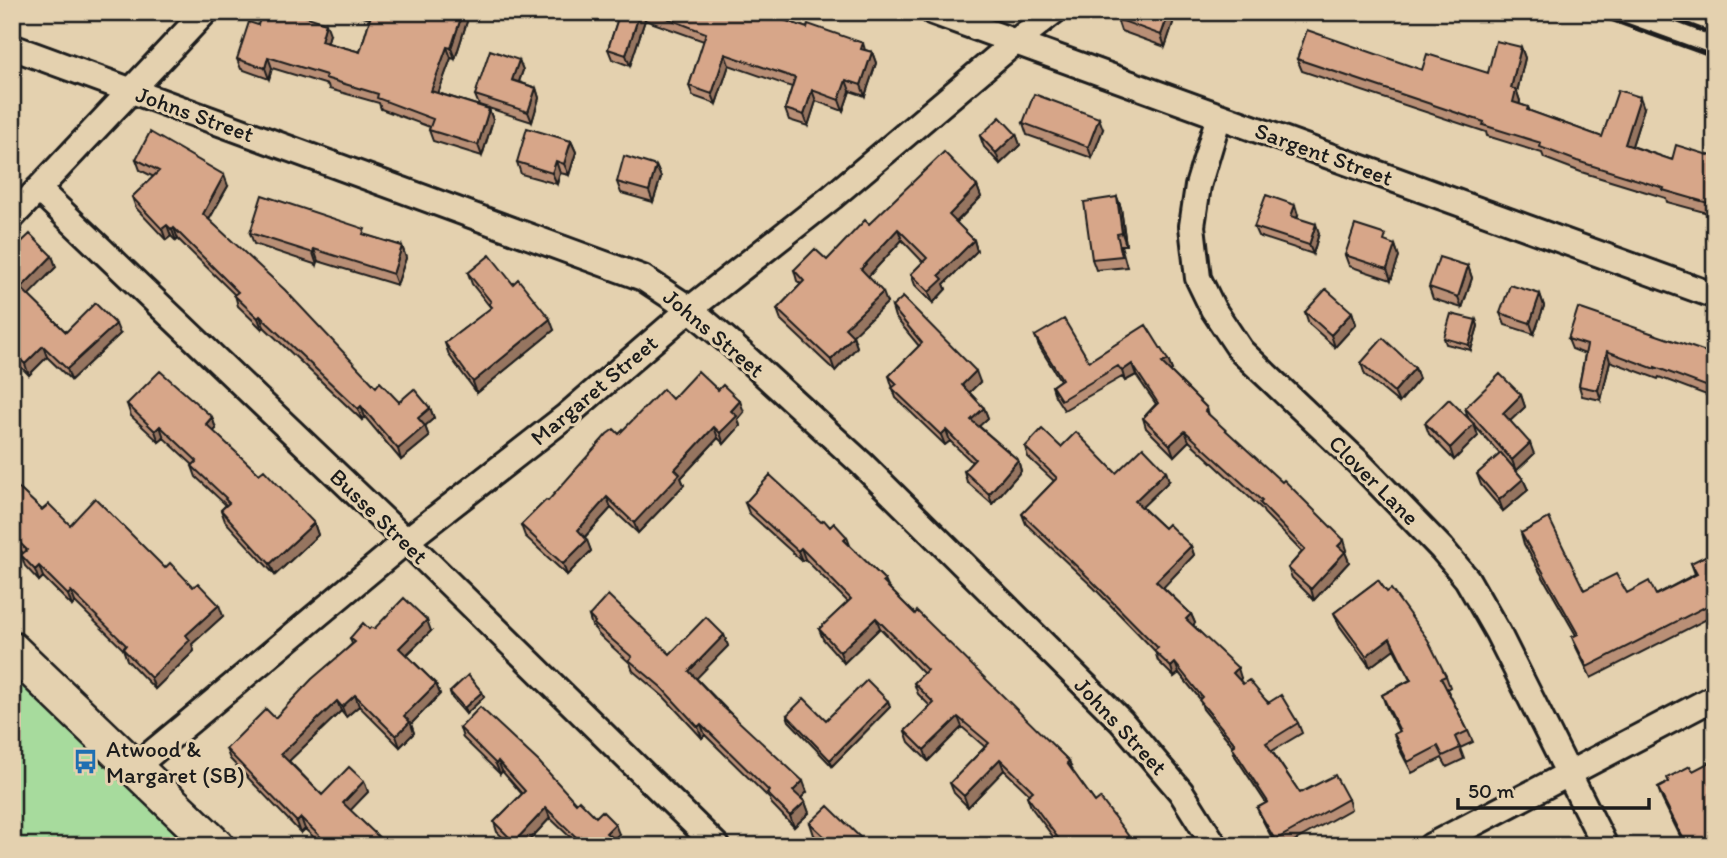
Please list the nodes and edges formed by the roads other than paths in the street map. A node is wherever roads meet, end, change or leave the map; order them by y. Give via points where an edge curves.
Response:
1 (205, 12) edge
2 (933, 12) edge
3 (1053, 12) edge
4 (1015, 42) junction
5 (12, 47) edge
6 (132, 90) junction
7 (1219, 116) junction
8 (38, 189) junction
9 (12, 216) edge
10 (1715, 296) edge
11 (691, 309) junction
12 (407, 541) junction
13 (12, 650) edge
14 (1715, 697) edge
15 (134, 768) junction
16 (1568, 775) junction
17 (216, 846) edge
18 (717, 846) edge
19 (1214, 846) edge
20 (1431, 846) edge
21 (1605, 846) edge

1 - 6 street
2 - 4 street, Sargent Street
3 - 4 street, Margaret Street
4 - 7 street, Sargent Street
4 - 11 street, Margaret Street
5 - 6 street, Johns Street
6 - 8 street
6 - 11 street, Johns Street via 643,278
7 - 10 street, Sargent Street
7 - 16 street, Clover Lane via 1198,186 1192,226 1198,278 1213,309 1241,352 1359,463 1467,579
8 - 9 street
8 - 12 street, Busse Street
11 - 12 street, Margaret Street via 565,417
11 - 19 street, Johns Street via 861,463 1121,721 1181,792
12 - 15 street, Margaret Street
12 - 18 street, Busse Street
13 - 15 street
14 - 16 street
15 - 17 street
16 - 20 street
16 - 21 street, Clover Lane

